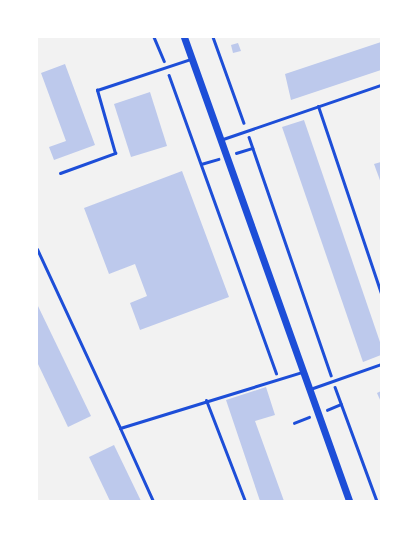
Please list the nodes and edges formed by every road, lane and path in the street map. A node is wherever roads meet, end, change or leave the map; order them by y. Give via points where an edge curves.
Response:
1 (154, 37) edge
2 (184, 37) edge
3 (213, 37) edge
4 (191, 59) junction
5 (166, 67) junction
6 (381, 85) edge
7 (318, 106) junction
8 (247, 130) junction
9 (220, 140) junction
10 (60, 173) dead end
11 (37, 249) edge
12 (381, 293) edge
13 (381, 364) edge
14 (303, 371) junction
15 (278, 379) junction
16 (333, 381) junction
17 (310, 389) junction
18 (206, 400) junction
19 (120, 428) junction
20 (153, 501) edge
21 (245, 501) edge
22 (349, 501) edge
23 (376, 501) edge

1 - 5 path
2 - 4 street
3 - 8 path
4 - 5 lane
4 - 9 street
5 - 10 lane via 97,90 115,153
5 - 15 path
6 - 7 lane
7 - 8 lane
7 - 12 lane
8 - 9 lane
8 - 16 path
9 - 14 street
11 - 19 lane
13 - 16 lane
14 - 15 lane
14 - 17 street
15 - 18 lane
16 - 17 lane
16 - 23 path
17 - 22 street
18 - 19 lane
18 - 21 lane
19 - 20 lane

